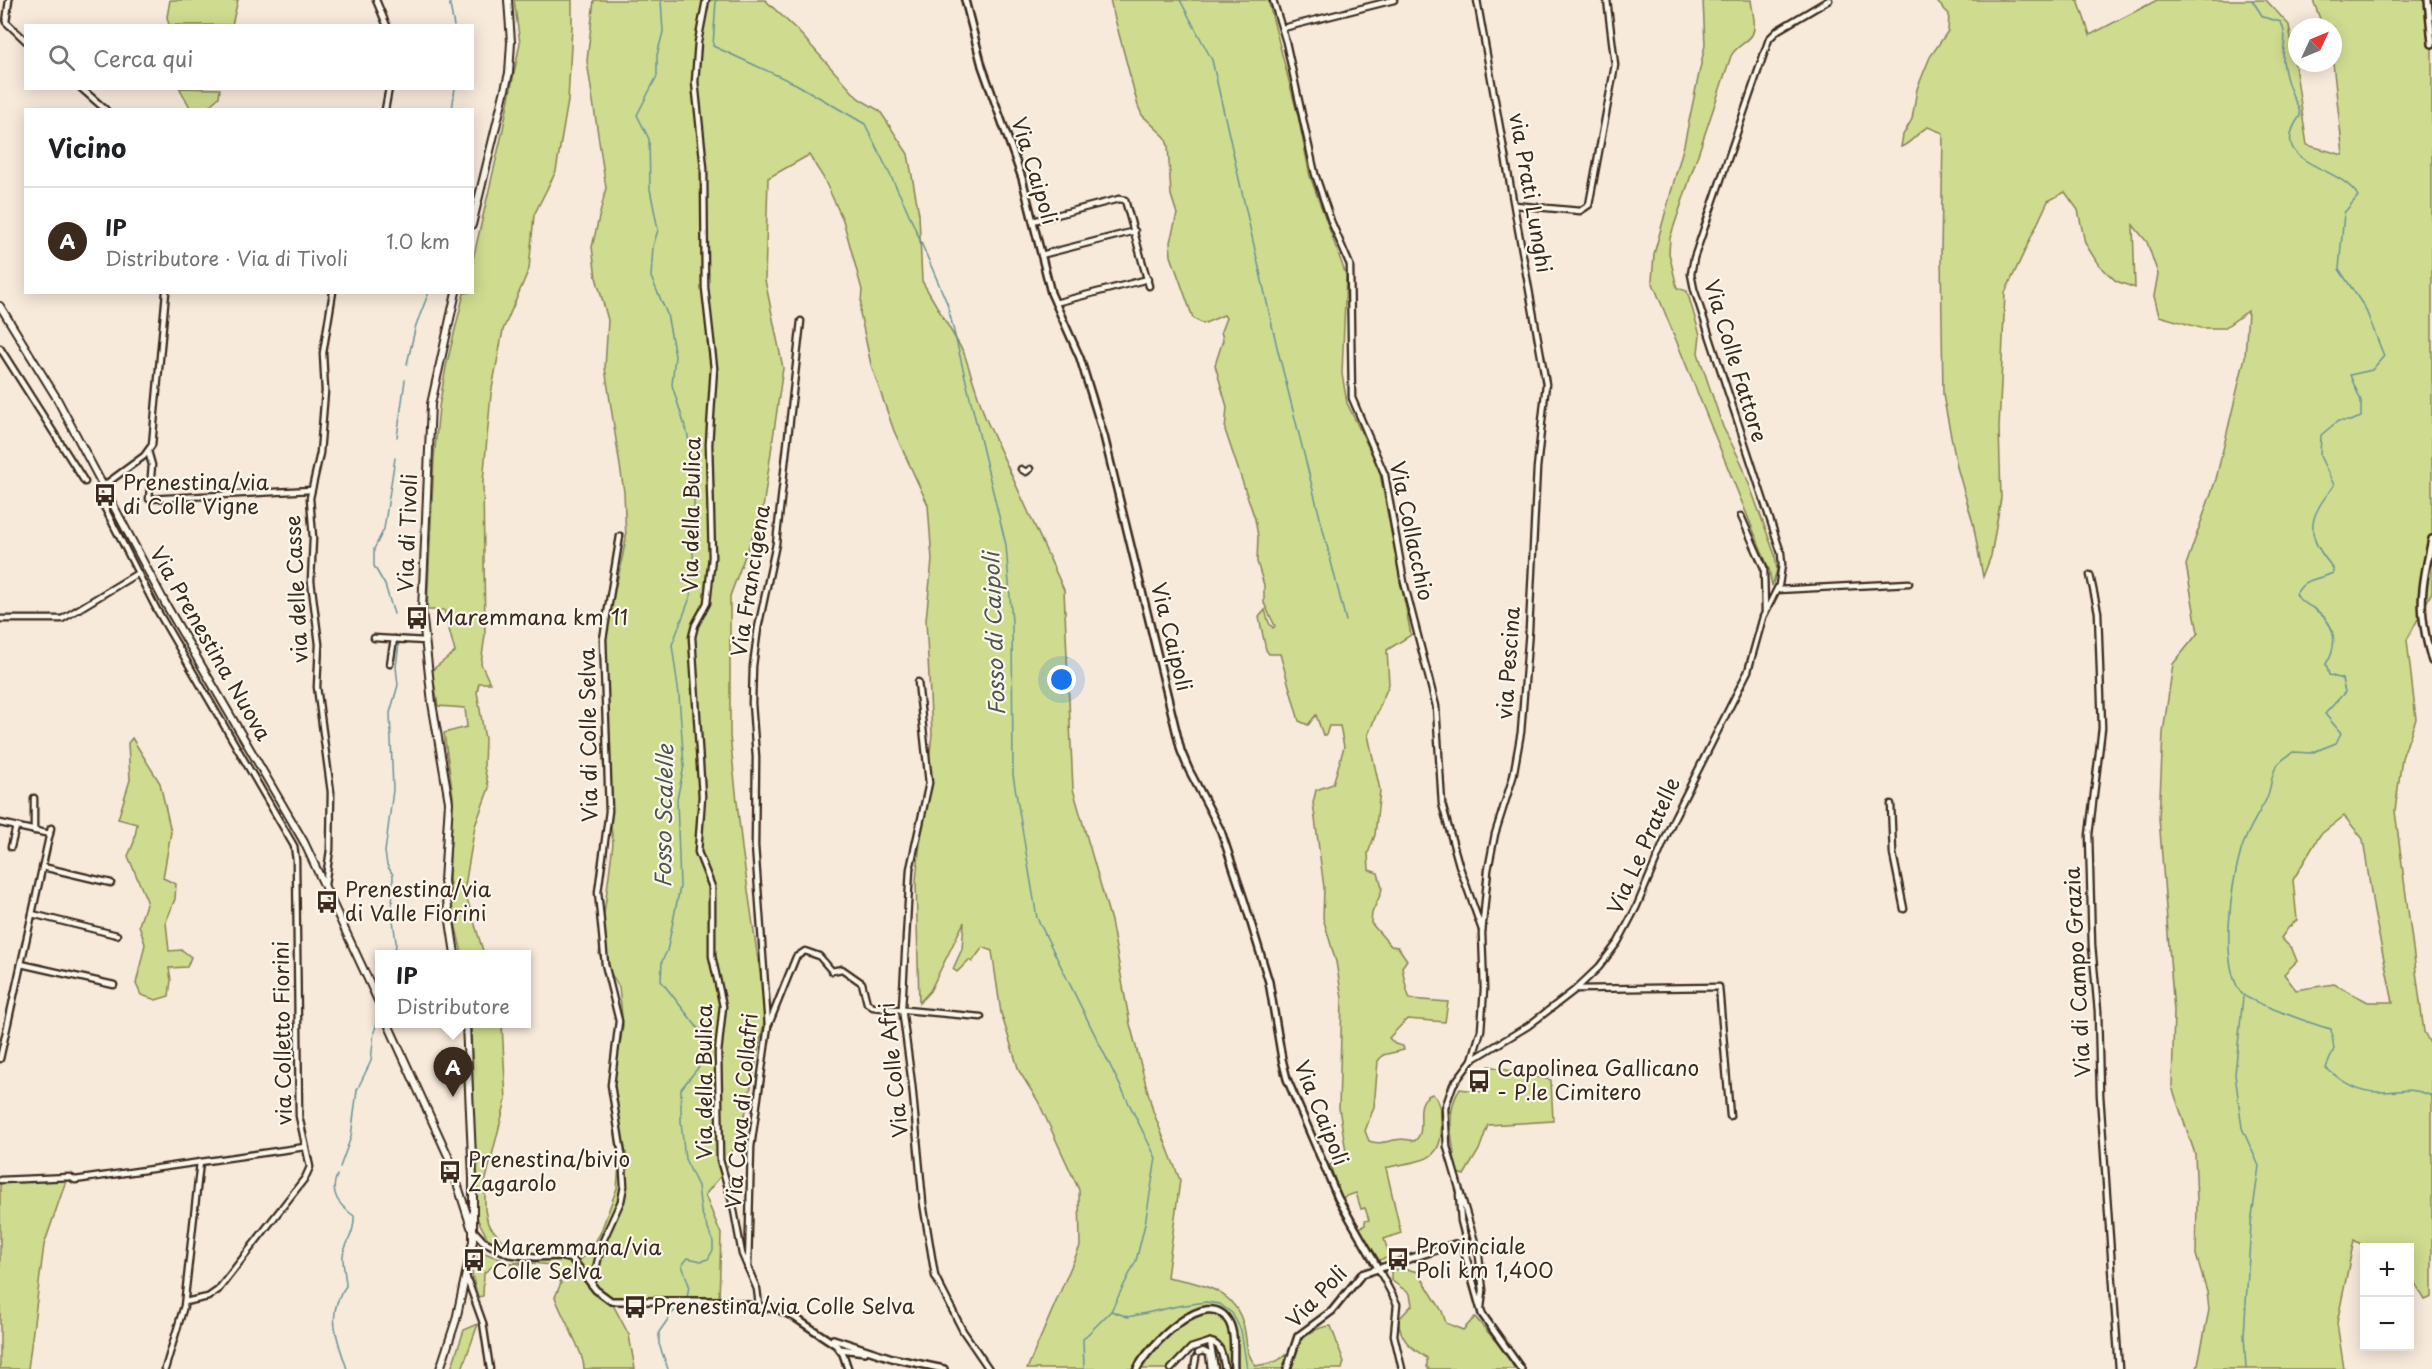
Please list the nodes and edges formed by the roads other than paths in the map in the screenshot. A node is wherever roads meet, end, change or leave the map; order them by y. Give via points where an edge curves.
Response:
1 (9, 0) edge
2 (376, 0) edge
3 (508, 0) edge
4 (706, 0) edge
5 (965, 0) edge
6 (1273, 0) edge
7 (1394, 0) edge
8 (1477, 0) edge
9 (1607, 0) edge
10 (1829, 0) edge
11 (2428, 0) edge
12 (386, 24) edge
13 (1283, 28) junction
14 (24, 39) edge
15 (2432, 44) edge
16 (83, 90) edge
17 (389, 90) edge
18 (104, 108) edge
19 (385, 108) edge
20 (1515, 205) junction
21 (474, 217) edge
22 (1033, 221) junction
23 (1135, 231) junction
24 (1041, 255) junction
25 (1148, 279) junction
26 (1149, 286) dead end
27 (166, 294) edge
28 (333, 294) edge
29 (456, 294) edge
30 (1054, 303) junction
31 (0, 306) edge
32 (801, 321) dead end
33 (0, 348) edge
34 (1546, 392) joint
35 (148, 452) junction
36 (1021, 469) dead end
37 (1030, 469) dead end
38 (86, 482) dead end
39 (104, 486) junction
40 (311, 490) junction
41 (1741, 516) dead end
42 (620, 536) dead end
43 (2432, 539) edge
44 (138, 573) junction
45 (2090, 575) dead end
46 (1909, 583) dead end
47 (1777, 590) junction
48 (1765, 614) junction
49 (0, 619) edge
50 (374, 638) dead end
51 (393, 639) junction
52 (425, 641) junction
53 (2432, 661) edge
54 (390, 664) dead end
55 (918, 682) dead end
56 (34, 798) dead end
57 (1891, 804) dead end
58 (0, 823) edge
59 (16, 827) junction
60 (34, 831) junction
61 (754, 846) joint
62 (10, 847) dead end
63 (43, 867) junction
64 (111, 883) dead end
65 (325, 885) junction
66 (1904, 909) dead end
67 (32, 914) junction
68 (1482, 933) junction
69 (117, 935) dead end
70 (454, 950) edge
71 (21, 964) junction
72 (114, 985) dead end
73 (1576, 989) junction
74 (375, 994) edge
75 (902, 1008) junction
76 (981, 1017) dead end
77 (768, 1026) junction
78 (390, 1028) edge
79 (466, 1028) edge
80 (0, 1059) edge
81 (1472, 1060) junction
82 (1730, 1116) dead end
83 (305, 1146) junction
84 (200, 1162) junction
85 (0, 1180) edge
86 (1459, 1188) junction
87 (473, 1230) junction
88 (1464, 1250) junction
89 (1378, 1268) junction
90 (748, 1271) junction
91 (465, 1275) junction
92 (592, 1285) junction
93 (184, 1302) junction
94 (759, 1305) junction
95 (1481, 1310) junction
96 (821, 1335) junction
97 (1210, 1342) junction
98 (845, 1344) junction
99 (840, 1349) junction
100 (856, 1352) junction
101 (875, 1353) junction
102 (847, 1367) edge
103 (165, 1369) edge
104 (440, 1369) edge
105 (490, 1369) edge
106 (944, 1369) edge
107 (989, 1369) edge
108 (1137, 1369) edge
109 (1171, 1369) edge
110 (1194, 1369) edge
111 (1213, 1369) edge
112 (1225, 1369) edge
113 (1234, 1369) edge
114 (1287, 1369) edge
115 (1402, 1369) edge
116 (1521, 1369) edge
117 (2119, 1369) edge

1 - 14 street via 6,22
2 - 12 street
3 - 21 main road via 510,66
4 - 90 street, Via della Bulica via 698,42 696,92 704,168 705,288 715,378 710,444 710,579 706,606 692,637 702,796 698,850 712,887 712,956 723,1006 718,1058 720,1160
5 - 22 street, Via Caipoli
6 - 13 street, Via Collacchio
7 - 13 street
8 - 20 street, via Prati Lunghi
9 - 20 street via 1615,69 1589,205 1581,211
10 - 47 street, Via Colle Fattore via 1769,39 1692,272 1745,452 1780,551
11 - 15 street
13 - 68 street, Via Collacchio via 1315,174 1351,269 1352,398 1384,471 1404,582 1435,703 1442,804
16 - 18 street
17 - 19 street
20 - 34 street, via Prati Lunghi
22 - 23 street via 1119,199 1125,200
22 - 24 street, Via Caipoli
23 - 24 street
23 - 25 street
24 - 30 street, Via Caipoli
25 - 26 street
25 - 30 street
27 - 35 street via 153,441
28 - 40 street, via delle Casse via 323,353 325,391 320,453
29 - 52 main road, Via di Tivoli via 431,404 422,610
30 - 89 street, Via Caipoli via 1080,358 1106,442 1181,751 1223,837 1267,974 1286,1074 1338,1198
31 - 39 main road, Via Prenestina Nuova
32 - 61 street, Via Francigena via 776,544 753,661
33 - 38 street
34 - 68 street, via Pescina via 1537,468 1521,732 1513,777 1493,841
35 - 39 street
35 - 40 street via 153,465 149,499
36 - 37 street
39 - 44 street, via Colletto Fiorini via 98,494
39 - 65 main road, Via Prenestina Nuova via 165,603
40 - 65 street, via delle Casse via 310,581 320,649 317,690 331,792
41 - 48 street via 1764,568
42 - 92 street, Via di Colle Selva via 603,639 609,815 598,892 605,964 619,1021 611,1085 624,1184 621,1201 602,1243
43 - 53 street via 2421,607
44 - 49 street via 62,619
44 - 83 street, via Colletto Fiorini via 291,839 296,860 299,1116
45 - 117 street, Via di Campo Grazia via 2098,612 2102,721 2089,835 2092,946
46 - 47 street
47 - 48 street, Via Le Pratelle
48 - 73 street, Via Le Pratelle via 1748,671 1674,818 1634,912 1609,955
50 - 51 street
51 - 52 street
51 - 54 street
52 - 70 main road, Via di Tivoli via 449,802 445,885
55 - 75 street, Via Colle Afri via 929,781 909,869
56 - 60 street
57 - 66 street via 1893,854
58 - 59 street
59 - 60 street
59 - 62 street
60 - 63 street via 51,831
61 - 77 street, Via Cava di Collafri
63 - 64 street
63 - 67 street
65 - 74 main road, Via Prenestina Nuova
67 - 69 street
67 - 71 street
68 - 81 street via 1482,1023
71 - 72 street
71 - 80 street
73 - 81 street, Via Le Pratelle via 1528,1026
73 - 82 street via 1719,987
75 - 76 street
75 - 77 street via 871,1006 859,980 842,969 832,971 819,956 805,951 796,957
75 - 107 street, Via Colle Afri via 935,1276 963,1331
77 - 90 street, Via Cava di Collafri via 751,1147
78 - 87 main road via 449,1158
79 - 87 main road
81 - 86 street via 1454,1085 1445,1108 1446,1144
83 - 84 street
83 - 93 street, via Colletto Fiorini via 310,1167 306,1178 215,1293 202,1300
84 - 85 street via 75,1180
84 - 93 street
86 - 88 street via 1467,1244
86 - 95 street via 1478,1250 1483,1286
87 - 91 main road
87 - 92 street via 487,1244 509,1254 572,1259
88 - 89 street, Via Poli via 1454,1244
88 - 95 street
89 - 114 street, Via Poli via 1359,1276 1332,1311 1300,1335
89 - 115 street via 1397,1305 1394,1335
90 - 94 street, Via della Bulica via 757,1289
91 - 104 main road
91 - 105 street via 481,1315
92 - 94 street via 611,1301
93 - 103 street
94 - 96 street via 786,1313
95 - 116 street
96 - 98 street
96 - 99 street
97 - 109 street via 1191,1348
97 - 111 street
97 - 112 street via 1220,1348
98 - 99 street
98 - 101 street
99 - 100 street
99 - 102 street
100 - 101 street
100 - 102 street
101 - 106 street
108 - 113 street via 1147,1351 1161,1338 1191,1315 1207,1309 1219,1312 1230,1324
110 - 111 street via 1197,1356 1203,1351 1209,1354

